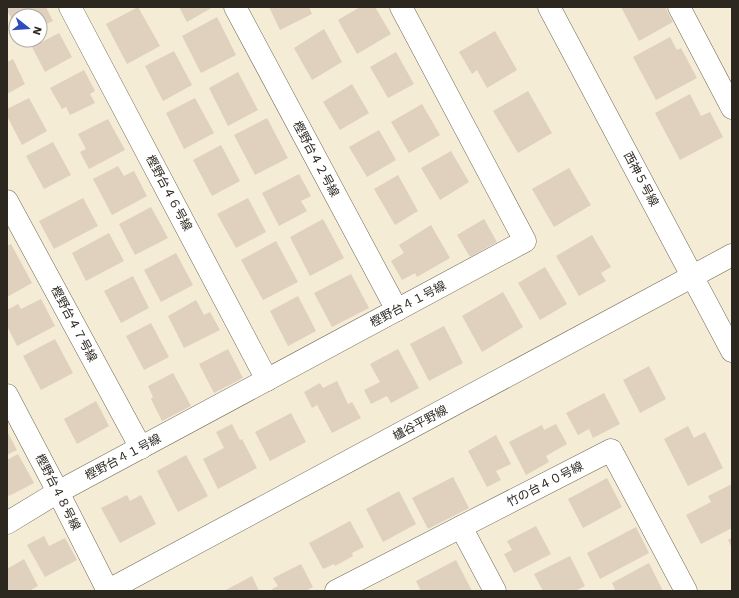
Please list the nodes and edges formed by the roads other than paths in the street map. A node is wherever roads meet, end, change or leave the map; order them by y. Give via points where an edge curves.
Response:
1 (70, 7) edge
2 (235, 7) edge
3 (401, 7) edge
4 (549, 7) edge
5 (679, 7) edge
6 (732, 108) edge
7 (7, 201) edge
8 (732, 255) edge
9 (693, 277) junction
10 (397, 310) junction
11 (732, 351) edge
12 (267, 380) junction
13 (7, 395) edge
14 (141, 448) junction
15 (58, 492) junction
16 (7, 523) edge
17 (461, 527) junction
18 (107, 591) edge
19 (336, 591) edge
20 (495, 591) edge
21 (686, 591) edge

1 - 12 street, 樫野台４６号線
2 - 10 street, 樫野台４２号線
3 - 10 street, 樫野台４１号線 via 525,241
4 - 9 street, 西神５号線
5 - 6 street
7 - 14 street, 樫野台４７号線
8 - 9 street, 櫨谷平野線
9 - 11 street, 西神５号線
9 - 18 street, 櫨谷平野線
10 - 12 street, 樫野台４１号線
12 - 14 street, 樫野台４１号線
13 - 15 street, 樫野台４８号線
14 - 15 street, 樫野台４１号線
15 - 16 street, 樫野台４１号線
15 - 18 street, 樫野台４８号線
17 - 19 street, 竹の台４０号線
17 - 20 street
17 - 21 street, 竹の台４０号線 via 612,450

